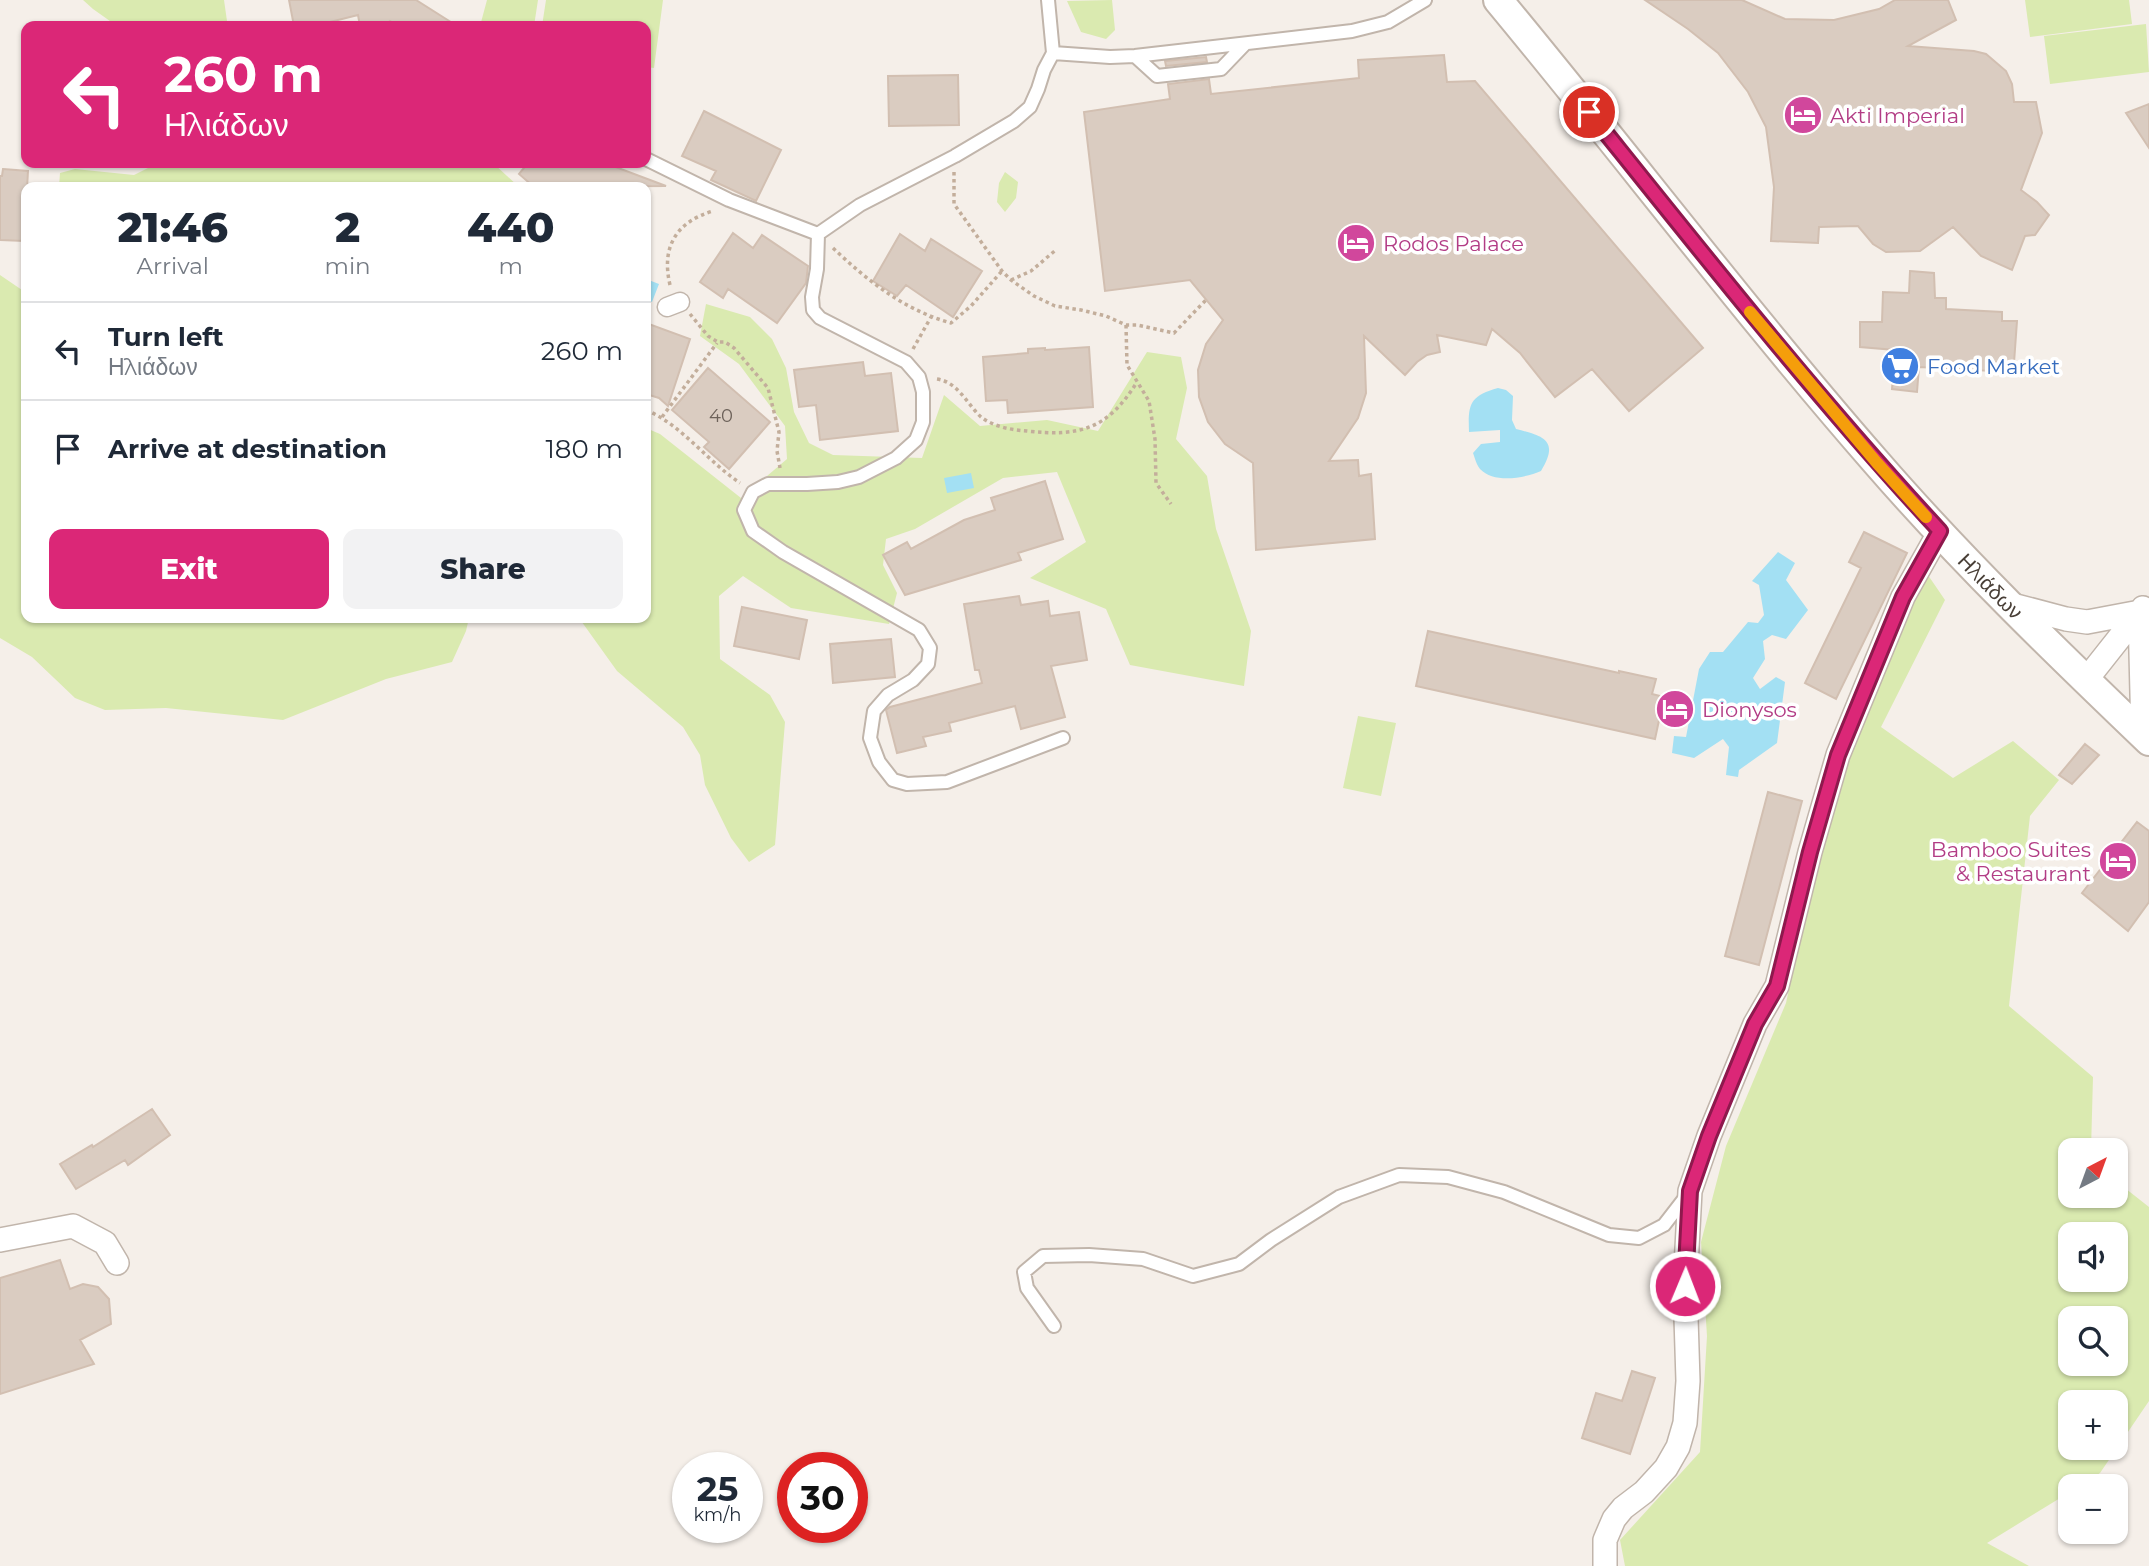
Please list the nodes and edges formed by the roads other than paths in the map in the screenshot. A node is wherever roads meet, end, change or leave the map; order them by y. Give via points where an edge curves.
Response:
1 (1048, 0) edge
2 (1426, 0) edge
3 (1498, 0) edge
4 (1244, 45) junction
5 (1053, 53) junction
6 (1135, 56) junction
7 (651, 161) edge
8 (818, 234) junction
9 (1940, 531) junction
10 (2009, 604) junction
11 (2145, 606) edge
12 (2086, 680) junction
13 (1063, 738) dead end
14 (2146, 738) edge
15 (1690, 1191) junction
16 (0, 1240) edge
17 (117, 1263) dead end
18 (1055, 1326) dead end
19 (1605, 1566) edge

1 - 5 lane
2 - 4 lane via 1388,22 1352,32
3 - 9 street, Ηλιάδων via 1815,390
4 - 6 lane
4 - 6 lane via 1221,69 1157,76
5 - 6 lane
5 - 8 lane via 1030,107 1014,121 860,205
7 - 8 lane via 729,200
8 - 13 lane via 813,310 820,318 906,362 919,377 923,422 916,440 896,458 859,477 782,485 763,480 744,510 753,531 919,630 930,648 928,664 874,711 870,738 879,762 893,780 947,782
9 - 10 street, Ηλιάδων
9 - 15 street via 1903,597 1838,755 1777,986 1755,1024
10 - 11 street via 2087,622
10 - 12 street, Ηλιάδων
11 - 12 street
11 - 14 street
12 - 14 street, Ηλιάδων
15 - 18 lane via 1664,1225 1639,1238 1609,1235 1504,1192 1448,1177 1399,1175 1339,1197 1239,1264 1193,1276 1143,1259 1043,1256 1024,1272 1027,1288
15 - 19 street via 1685,1423 1666,1468 1614,1519 1605,1541
16 - 17 street via 73,1226 105,1243

